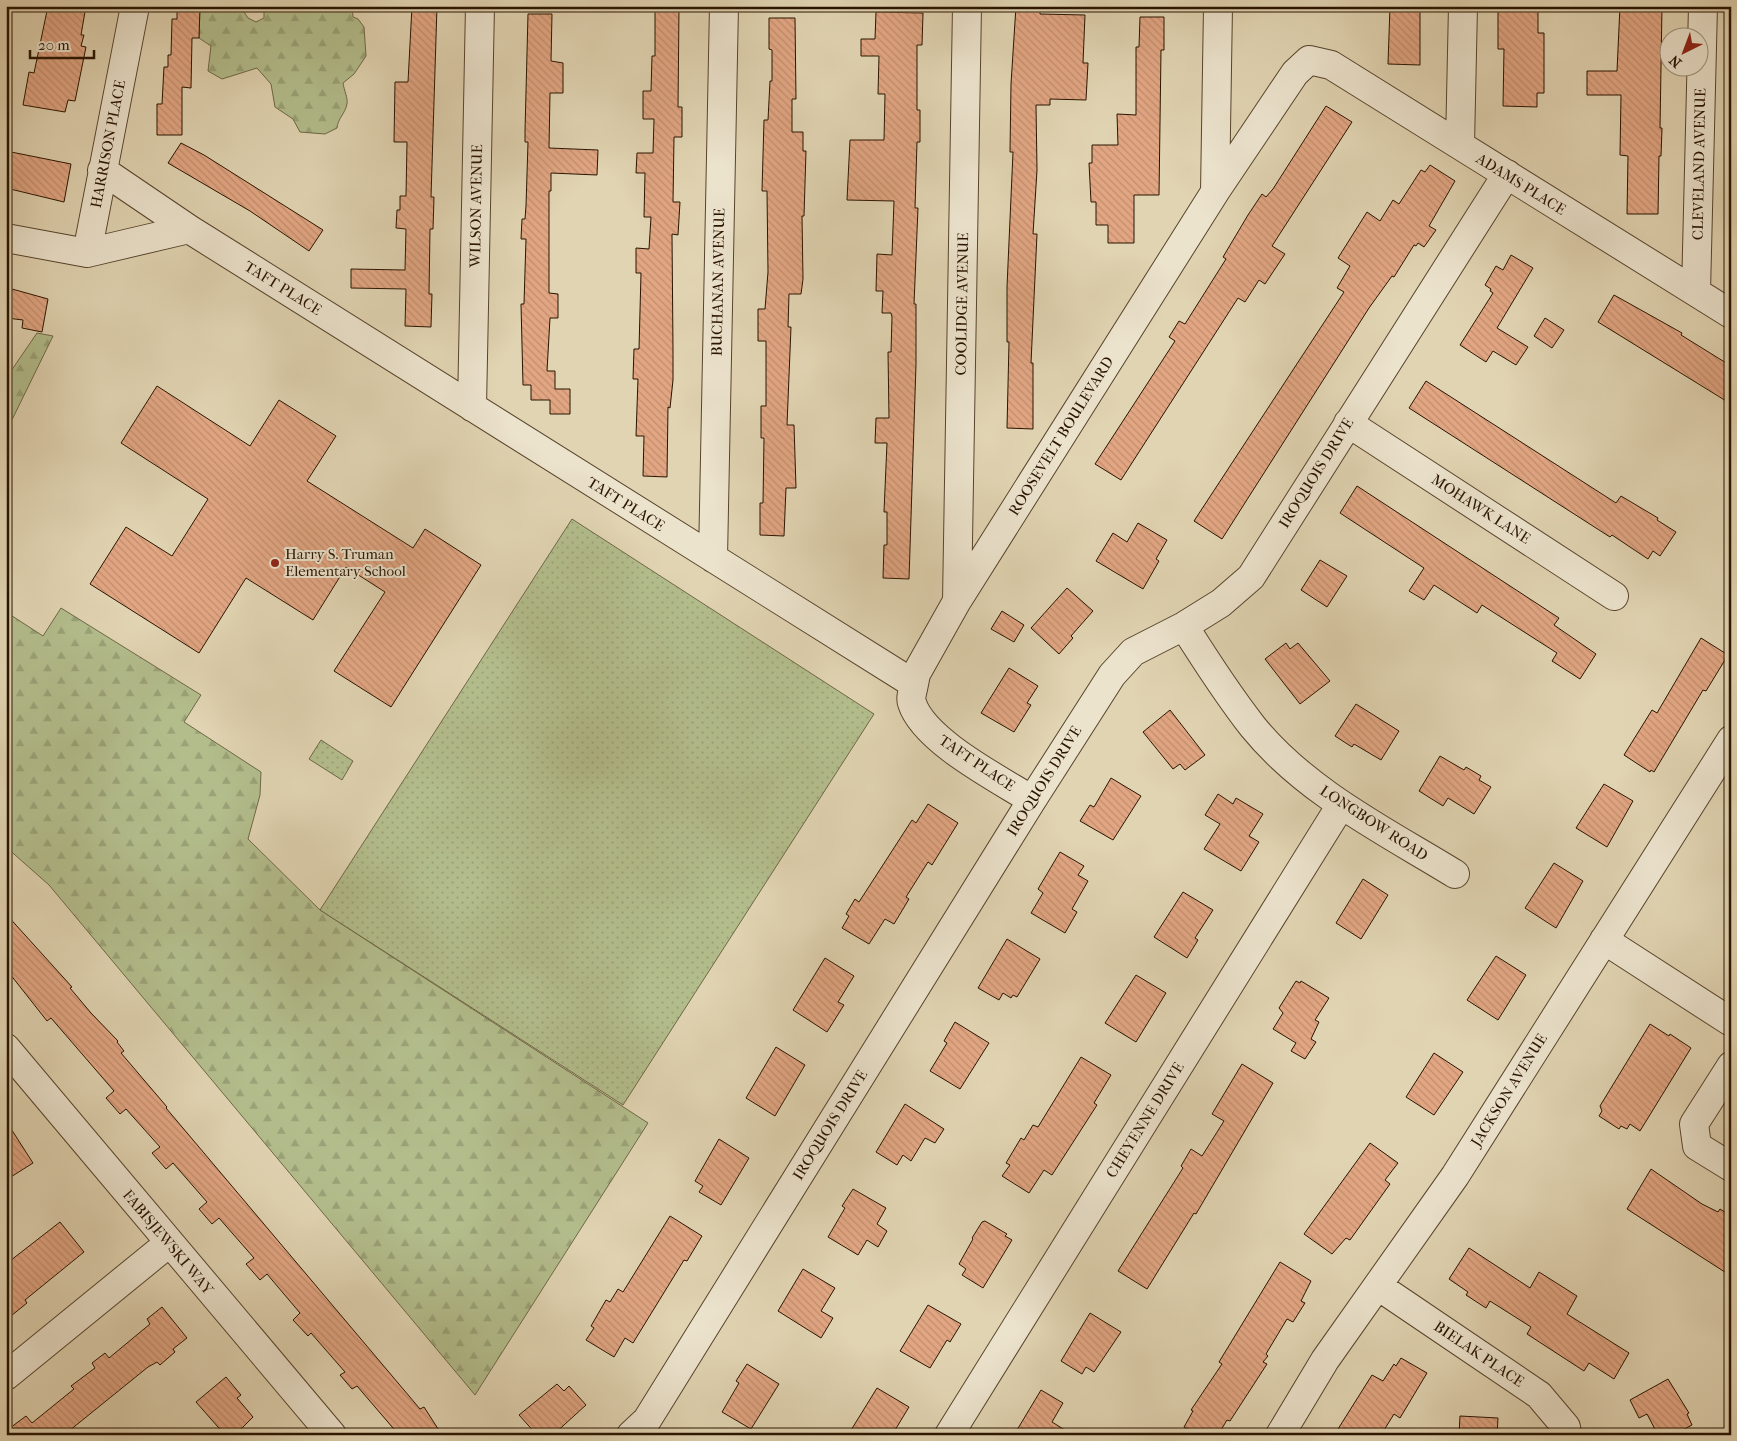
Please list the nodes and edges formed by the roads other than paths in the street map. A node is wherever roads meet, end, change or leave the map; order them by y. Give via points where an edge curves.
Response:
1 (135, 6) edge
2 (480, 6) edge
3 (724, 6) edge
4 (967, 6) edge
5 (1218, 6) edge
6 (1463, 6) edge
7 (1703, 6) edge
8 (1309, 60) joint
9 (1460, 146) junction
10 (102, 170) junction
11 (1507, 174) junction
12 (1215, 192) junction
13 (189, 230) junction
14 (6, 238) edge
15 (87, 253) junction
16 (1696, 292) junction
17 (1731, 314) edge
18 (472, 406) junction
19 (1348, 423) junction
20 (713, 558) junction
21 (1614, 596) dead end
22 (957, 602) junction
23 (1184, 626) junction
24 (914, 684) junction
25 (1731, 740) edge
26 (1032, 800) junction
27 (1341, 805) junction
28 (1455, 874) dead end
29 (1604, 940) junction
30 (1731, 1022) edge
31 (11, 1063) edge
32 (1731, 1066) edge
33 (1731, 1167) edge
34 (169, 1243) junction
35 (1378, 1286) junction
36 (6, 1376) edge
37 (646, 1430) edge
38 (332, 1435) edge
39 (949, 1435) edge
40 (1280, 1435) edge
41 (1567, 1435) edge

1 - 10 street, HARRISON PLACE
2 - 18 street, WILSON AVENUE
3 - 20 street, BUCHANAN AVENUE
4 - 22 street, COOLIDGE AVENUE
5 - 12 street
6 - 9 street
7 - 16 street, CLEVELAND AVENUE
8 - 9 street, ADAMS PLACE via 1331,65
8 - 12 street, ROOSEVELT BOULEVARD via 1295,73
9 - 11 street, ADAMS PLACE
10 - 13 street, TAFT PLACE
10 - 15 street, HARRISON PLACE
11 - 16 street, ADAMS PLACE
11 - 19 street, IROQUOIS DRIVE
12 - 22 street, ROOSEVELT BOULEVARD
13 - 15 street
13 - 18 street, TAFT PLACE
14 - 15 street
16 - 17 street, ADAMS PLACE
18 - 20 street, TAFT PLACE
19 - 21 street, MOHAWK LANE
19 - 23 street, IROQUOIS DRIVE via 1251,578 1221,603
20 - 24 street, TAFT PLACE
22 - 24 street, ROOSEVELT BOULEVARD via 916,674
23 - 26 street, IROQUOIS DRIVE via 1133,652 1112,675
23 - 27 street, LONGBOW ROAD via 1254,727 1294,768
24 - 26 street, TAFT PLACE via 911,702 924,724 952,749
25 - 29 street, JACKSON AVENUE
26 - 37 street, IROQUOIS DRIVE
27 - 28 street, LONGBOW ROAD
27 - 39 street, CHEYENNE DRIVE
29 - 30 street
29 - 35 street, JACKSON AVENUE via 1455,1176
31 - 34 street, FABISJEWSKI WAY
32 - 33 street via 1694,1124 1697,1146
34 - 36 street
34 - 38 street, FABISJEWSKI WAY
35 - 40 street, JACKSON AVENUE via 1324,1360
35 - 41 street, BIELAK PLACE via 1539,1394 1566,1427

